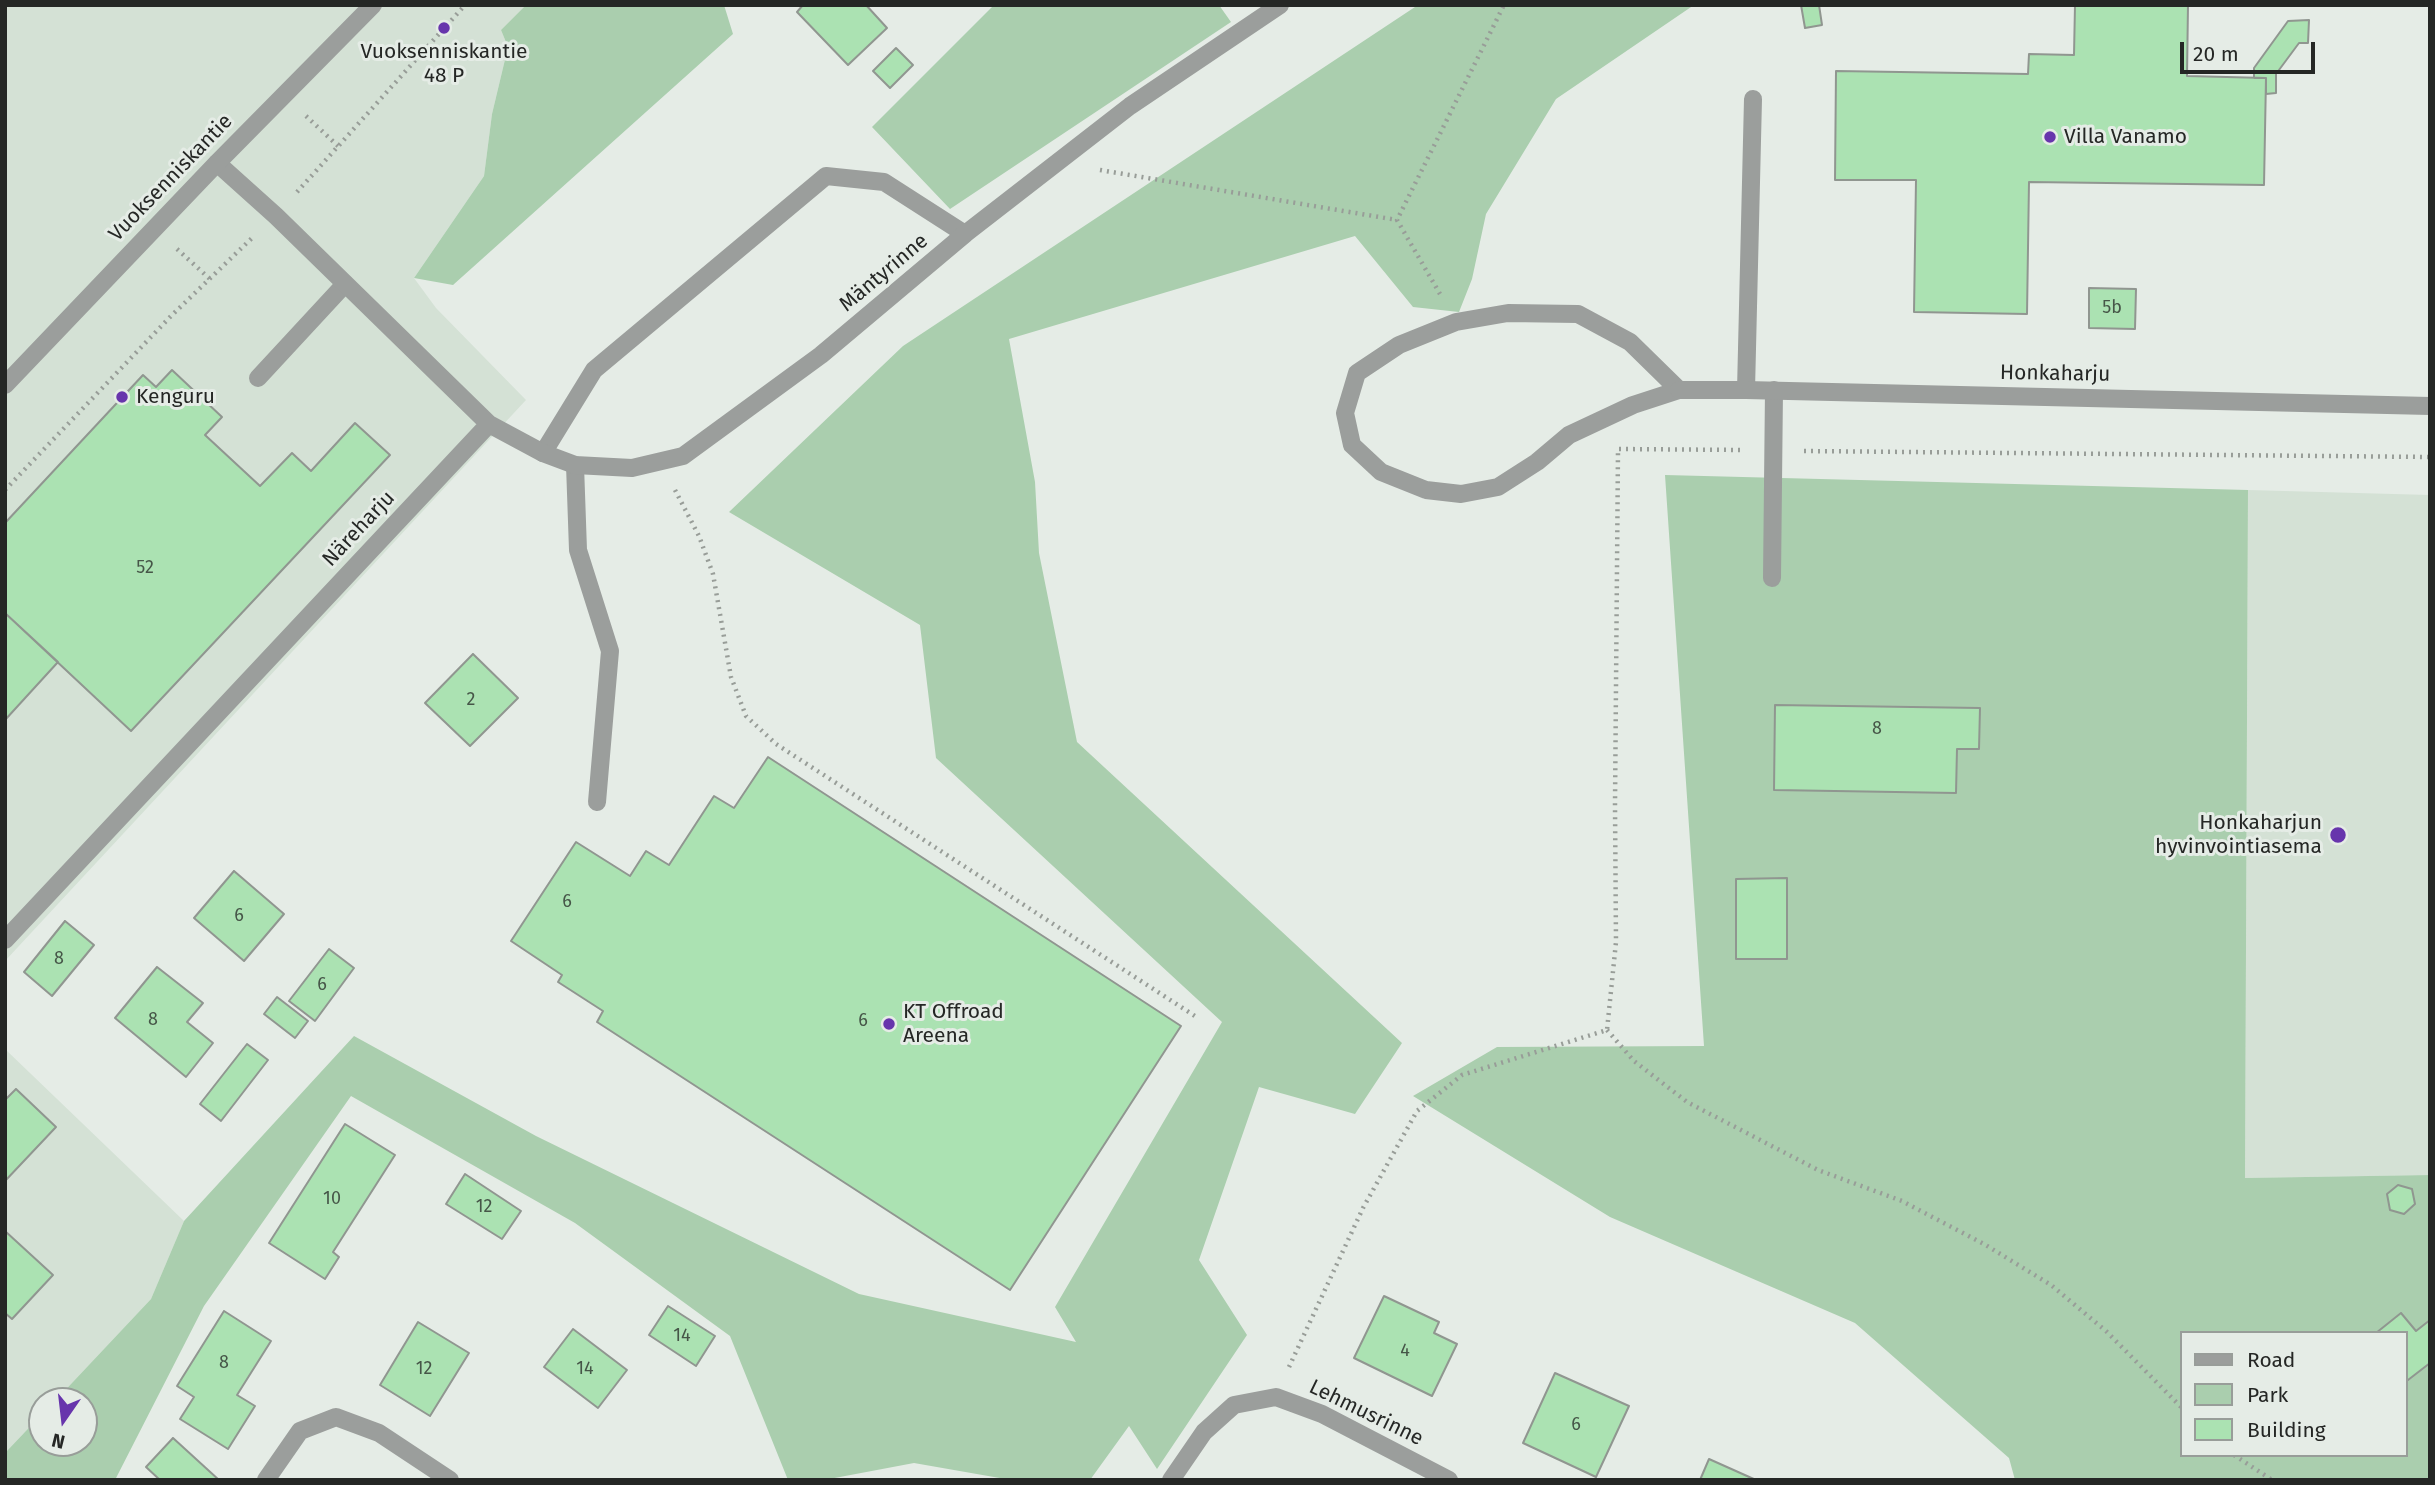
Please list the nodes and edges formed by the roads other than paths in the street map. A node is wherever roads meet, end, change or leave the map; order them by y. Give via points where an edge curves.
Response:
1 (373, 5) edge
2 (1280, 5) edge
3 (1753, 99) dead end
4 (217, 163) junction
5 (965, 234) junction
6 (345, 284) junction
7 (258, 378) dead end
8 (5, 385) edge
9 (1679, 390) junction
10 (1746, 390) junction
11 (1774, 390) junction
12 (2430, 406) edge
13 (489, 424) junction
14 (543, 453) junction
15 (575, 465) junction
16 (1772, 578) dead end
17 (597, 802) dead end
18 (5, 940) edge
19 (266, 1480) edge
20 (450, 1480) edge
21 (1171, 1480) edge
22 (1449, 1480) edge

1 - 4 street, Vuoksenniskantie
2 - 5 street, Mäntyrinne via 1130,106
3 - 10 street
4 - 6 street
4 - 8 street, Vuoksenniskantie
5 - 14 street via 884,182 826,176 594,370
5 - 15 street, Mäntyrinne via 821,355 683,456 632,468
6 - 7 street
6 - 13 street
9 - 9 street, Honkaharju via 1630,342 1578,314 1508,313 1456,322 1399,345 1357,373 1345,413 1352,445 1381,472 1426,490 1461,494 1498,487 1569,435 1633,405
9 - 10 street, Honkaharju
10 - 11 street, Honkaharju
11 - 12 street, Honkaharju
11 - 16 street
13 - 14 street, Mäntyrinne
13 - 18 street, Näreharju
14 - 15 street, Mäntyrinne
15 - 17 street via 578,550 610,651
19 - 20 street via 300,1431 336,1417 379,1433
21 - 22 street, Lehmusrinne via 1204,1432 1234,1405 1276,1397 1322,1414

